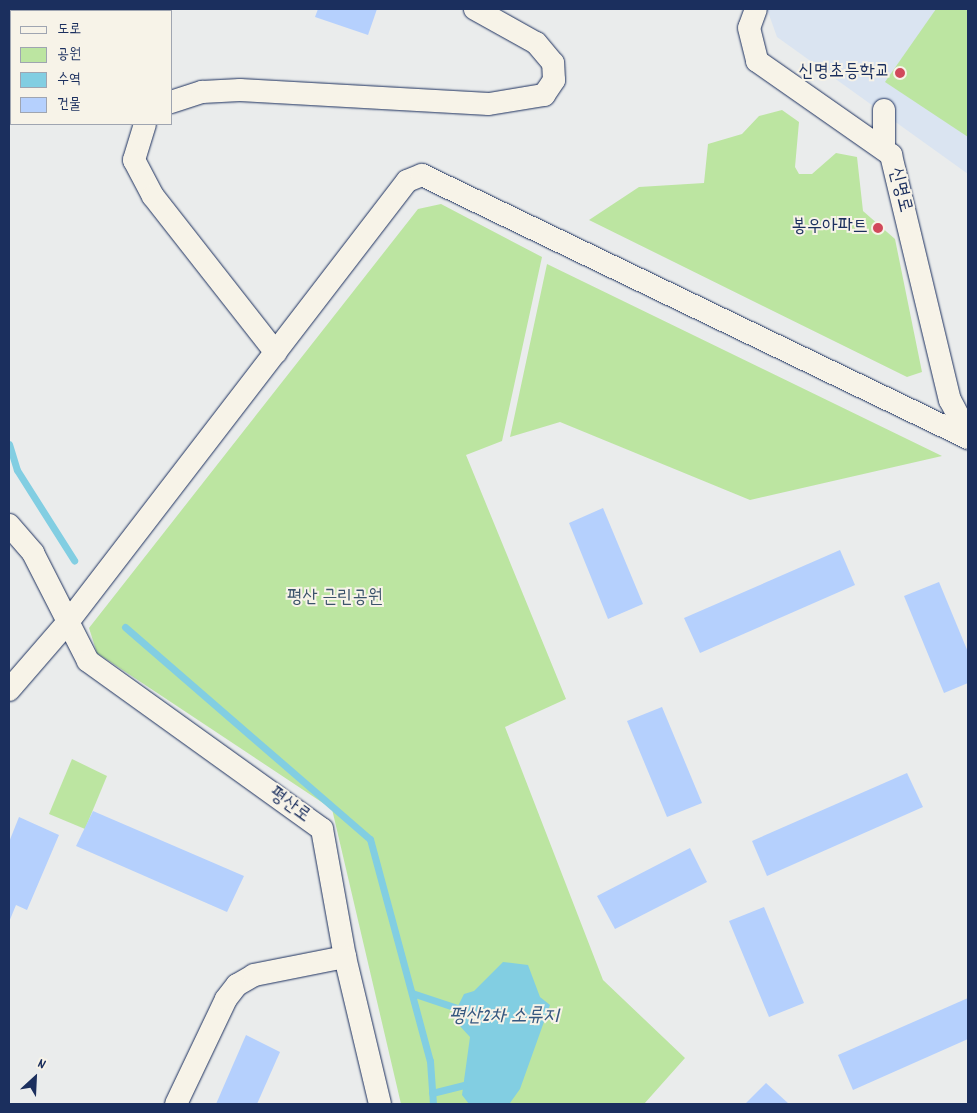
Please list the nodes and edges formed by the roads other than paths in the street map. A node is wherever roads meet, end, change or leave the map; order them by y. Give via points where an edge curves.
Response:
1 (476, 9) edge
2 (756, 9) edge
3 (172, 102) edge
4 (884, 110) dead end
5 (145, 125) edge
6 (884, 149) junction
7 (276, 353) junction
8 (968, 436) edge
9 (9, 525) edge
10 (68, 622) junction
11 (9, 690) edge
12 (345, 957) junction
13 (176, 1104) edge
14 (380, 1104) edge

1 - 3 street via 536,43 553,63 554,80 544,94 489,104 240,90 202,92
2 - 6 street, 신명로 via 749,28 757,61
4 - 6 street
5 - 7 street via 134,160 153,196
6 - 8 street, 신명로 via 891,155 950,400
7 - 8 street via 407,181 422,176
7 - 10 street
9 - 10 street, 평산로 via 34,553
10 - 11 street
10 - 12 street, 평산로 via 88,661 322,830
12 - 13 street via 254,975 237,985 226,999
12 - 14 street, 평산로

